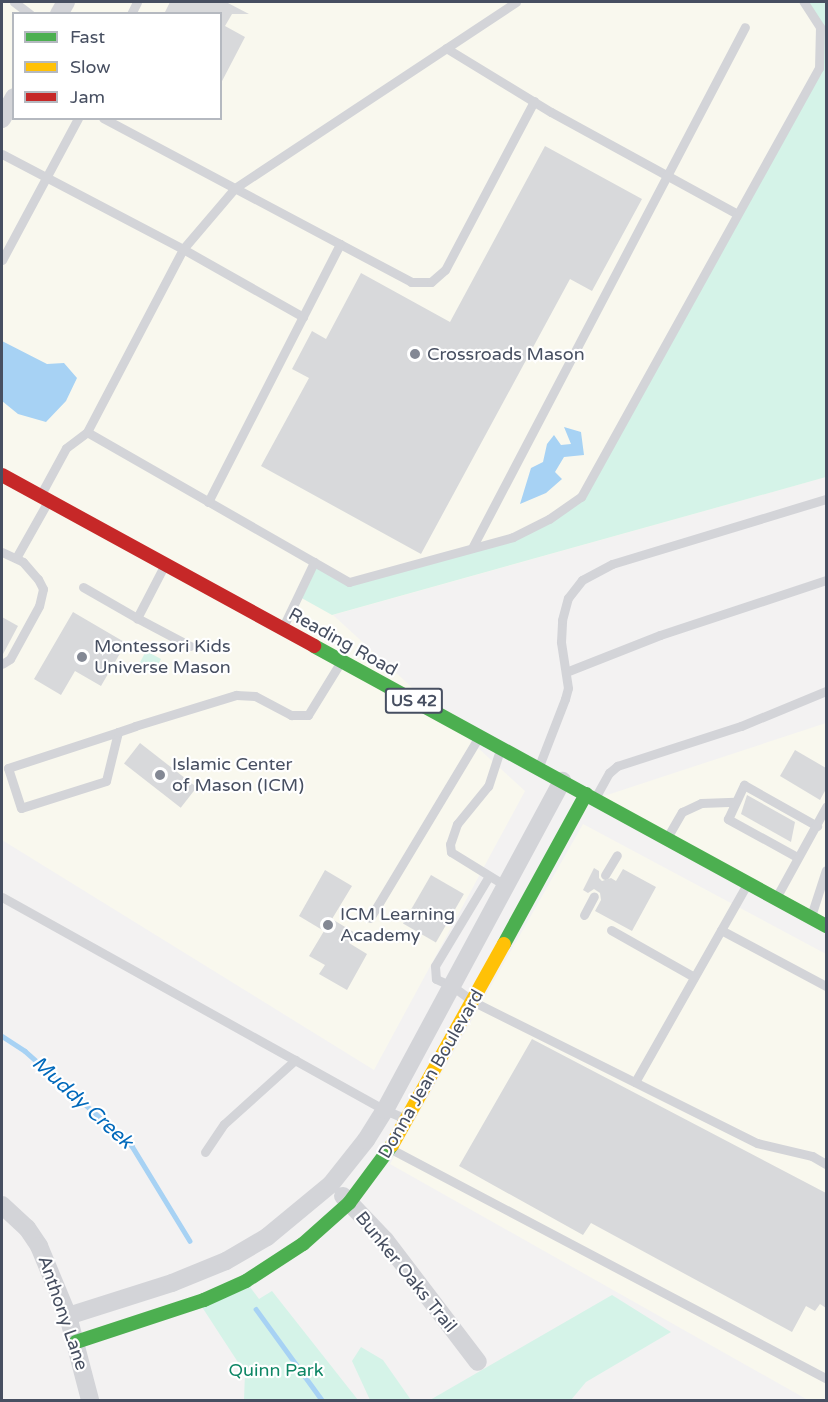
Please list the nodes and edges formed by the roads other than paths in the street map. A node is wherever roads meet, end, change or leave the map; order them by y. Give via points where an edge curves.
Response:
1 (14, 2) edge
2 (516, 2) edge
3 (804, 2) edge
4 (27, 12) edge
5 (745, 27) dead end
6 (446, 48) junction
7 (12, 101) edge
8 (534, 101) junction
9 (2, 120) edge
10 (77, 120) edge
11 (107, 120) edge
12 (2, 154) edge
13 (668, 176) junction
14 (47, 178) junction
15 (235, 188) junction
16 (737, 214) junction
17 (340, 244) junction
18 (183, 249) junction
19 (2, 260) edge
20 (303, 317) junction
21 (87, 432) junction
22 (2, 475) edge
23 (44, 498) junction
24 (826, 499) edge
25 (208, 501) junction
26 (472, 549) junction
27 (2, 552) edge
28 (16, 558) junction
29 (314, 562) junction
30 (165, 564) junction
31 (826, 580) edge
32 (83, 587) dead end
33 (137, 618) junction
34 (282, 629) junction
35 (190, 646) dead end
36 (341, 661) junction
37 (2, 664) edge
38 (566, 672) junction
39 (826, 691) edge
40 (118, 732) junction
41 (480, 736) junction
42 (500, 748) junction
43 (538, 768) junction
44 (562, 781) junction
45 (590, 797) junction
46 (735, 802) junction
47 (826, 807) edge
48 (750, 819) dead end
49 (817, 826) junction
50 (746, 829) junction
51 (773, 832) dead end
52 (667, 838) junction
53 (769, 842) junction
54 (616, 855) dead end
55 (797, 857) junction
56 (826, 870) edge
57 (605, 875) dead end
58 (489, 876) junction
59 (748, 882) junction
60 (506, 886) junction
61 (594, 896) dead end
62 (2, 897) edge
63 (776, 898) junction
64 (584, 915) dead end
65 (811, 917) junction
66 (370, 918) dead end
67 (826, 926) edge
68 (610, 930) dead end
69 (721, 930) junction
70 (694, 977) junction
71 (452, 986) junction
72 (826, 986) edge
73 (474, 1002) junction
74 (295, 1060) junction
75 (635, 1082) junction
76 (385, 1110) junction
77 (408, 1120) junction
78 (378, 1144) junction
79 (205, 1152) dead end
80 (826, 1164) edge
81 (331, 1184) junction
82 (349, 1203) junction
83 (2, 1205) edge
84 (68, 1316) junction
85 (76, 1342) junction
86 (478, 1362) dead end
87 (826, 1377) edge
88 (90, 1401) edge

1 - 4 lane
2 - 6 lane
3 - 16 lane via 820,27 819,68
5 - 13 lane
6 - 8 lane
6 - 15 lane
7 - 9 street
8 - 13 lane
8 - 17 lane via 445,270 431,282 411,282
10 - 14 lane
11 - 15 lane
12 - 14 lane
13 - 16 lane
13 - 26 lane
14 - 18 lane
14 - 19 lane
15 - 17 lane
15 - 18 lane
16 - 26 lane via 581,497 513,537
17 - 20 lane
18 - 20 lane
18 - 21 lane
20 - 25 lane
21 - 23 lane via 66,448
21 - 25 lane
22 - 23 main road, Reading Road / US 42
23 - 28 lane
23 - 30 main road, Reading Road / US 42
24 - 38 lane via 591,573 574,588 564,609 561,642
25 - 29 lane
26 - 29 lane via 349,582
27 - 28 lane
28 - 37 lane via 32,570 42,589 39,606 15,651
29 - 34 lane
30 - 33 lane
30 - 34 main road, Reading Road / US 42
31 - 38 lane via 660,635
32 - 33 lane
33 - 35 lane
34 - 36 main road, Reading Road / US 42
36 - 40 lane via 308,714 291,715 255,696 236,695
36 - 41 main road, Reading Road / US 42
38 - 43 lane via 565,699
39 - 45 lane via 741,726 617,766
40 - 40 lane via 8,768 21,808 106,781
41 - 42 main road, Reading Road / US 42
41 - 66 lane
42 - 43 main road, Reading Road / US 42
42 - 58 lane via 488,786 457,824 450,844 451,852
43 - 44 main road, Reading Road / US 42
44 - 45 main road, Reading Road / US 42
44 - 60 street, Donna Jean Boulevard
45 - 52 main road, Reading Road / US 42
45 - 73 main road, Donna Jean Boulevard
46 - 49 lane via 744,785 758,797
46 - 50 lane via 728,819
46 - 52 lane via 701,802 682,812
47 - 49 lane
48 - 50 lane
49 - 55 lane
50 - 53 lane
51 - 53 lane
52 - 59 main road, Reading Road / US 42
53 - 55 lane
54 - 57 lane
55 - 63 lane
56 - 65 lane
58 - 60 lane
58 - 71 lane via 435,966 436,979
59 - 63 main road, Reading Road / US 42
59 - 69 lane
60 - 71 street, Donna Jean Boulevard
61 - 64 lane
62 - 74 lane
63 - 65 main road, Reading Road / US 42
65 - 67 main road, Reading Road / US 42
68 - 70 lane
69 - 70 lane
69 - 72 lane
70 - 75 lane
71 - 73 lane
71 - 76 street, Donna Jean Boulevard
73 - 75 lane
73 - 77 main road, Donna Jean Boulevard
74 - 76 lane
74 - 79 lane via 224,1124
75 - 80 lane via 757,1143 812,1156
76 - 77 lane
76 - 78 street, Donna Jean Boulevard
77 - 78 main road, Donna Jean Boulevard
78 - 81 street, Donna Jean Boulevard
78 - 82 main road, Donna Jean Boulevard
78 - 87 lane
81 - 82 street, Bunker Oaks Trail
81 - 84 street, Donna Jean Boulevard via 267,1237 226,1261 172,1283
82 - 85 main road, Donna Jean Boulevard via 303,1244 246,1281 204,1300
82 - 86 street, Bunker Oaks Trail via 385,1240
83 - 84 street, Anthony Lane via 34,1236
84 - 85 street, Anthony Lane
85 - 88 street, Anthony Lane

